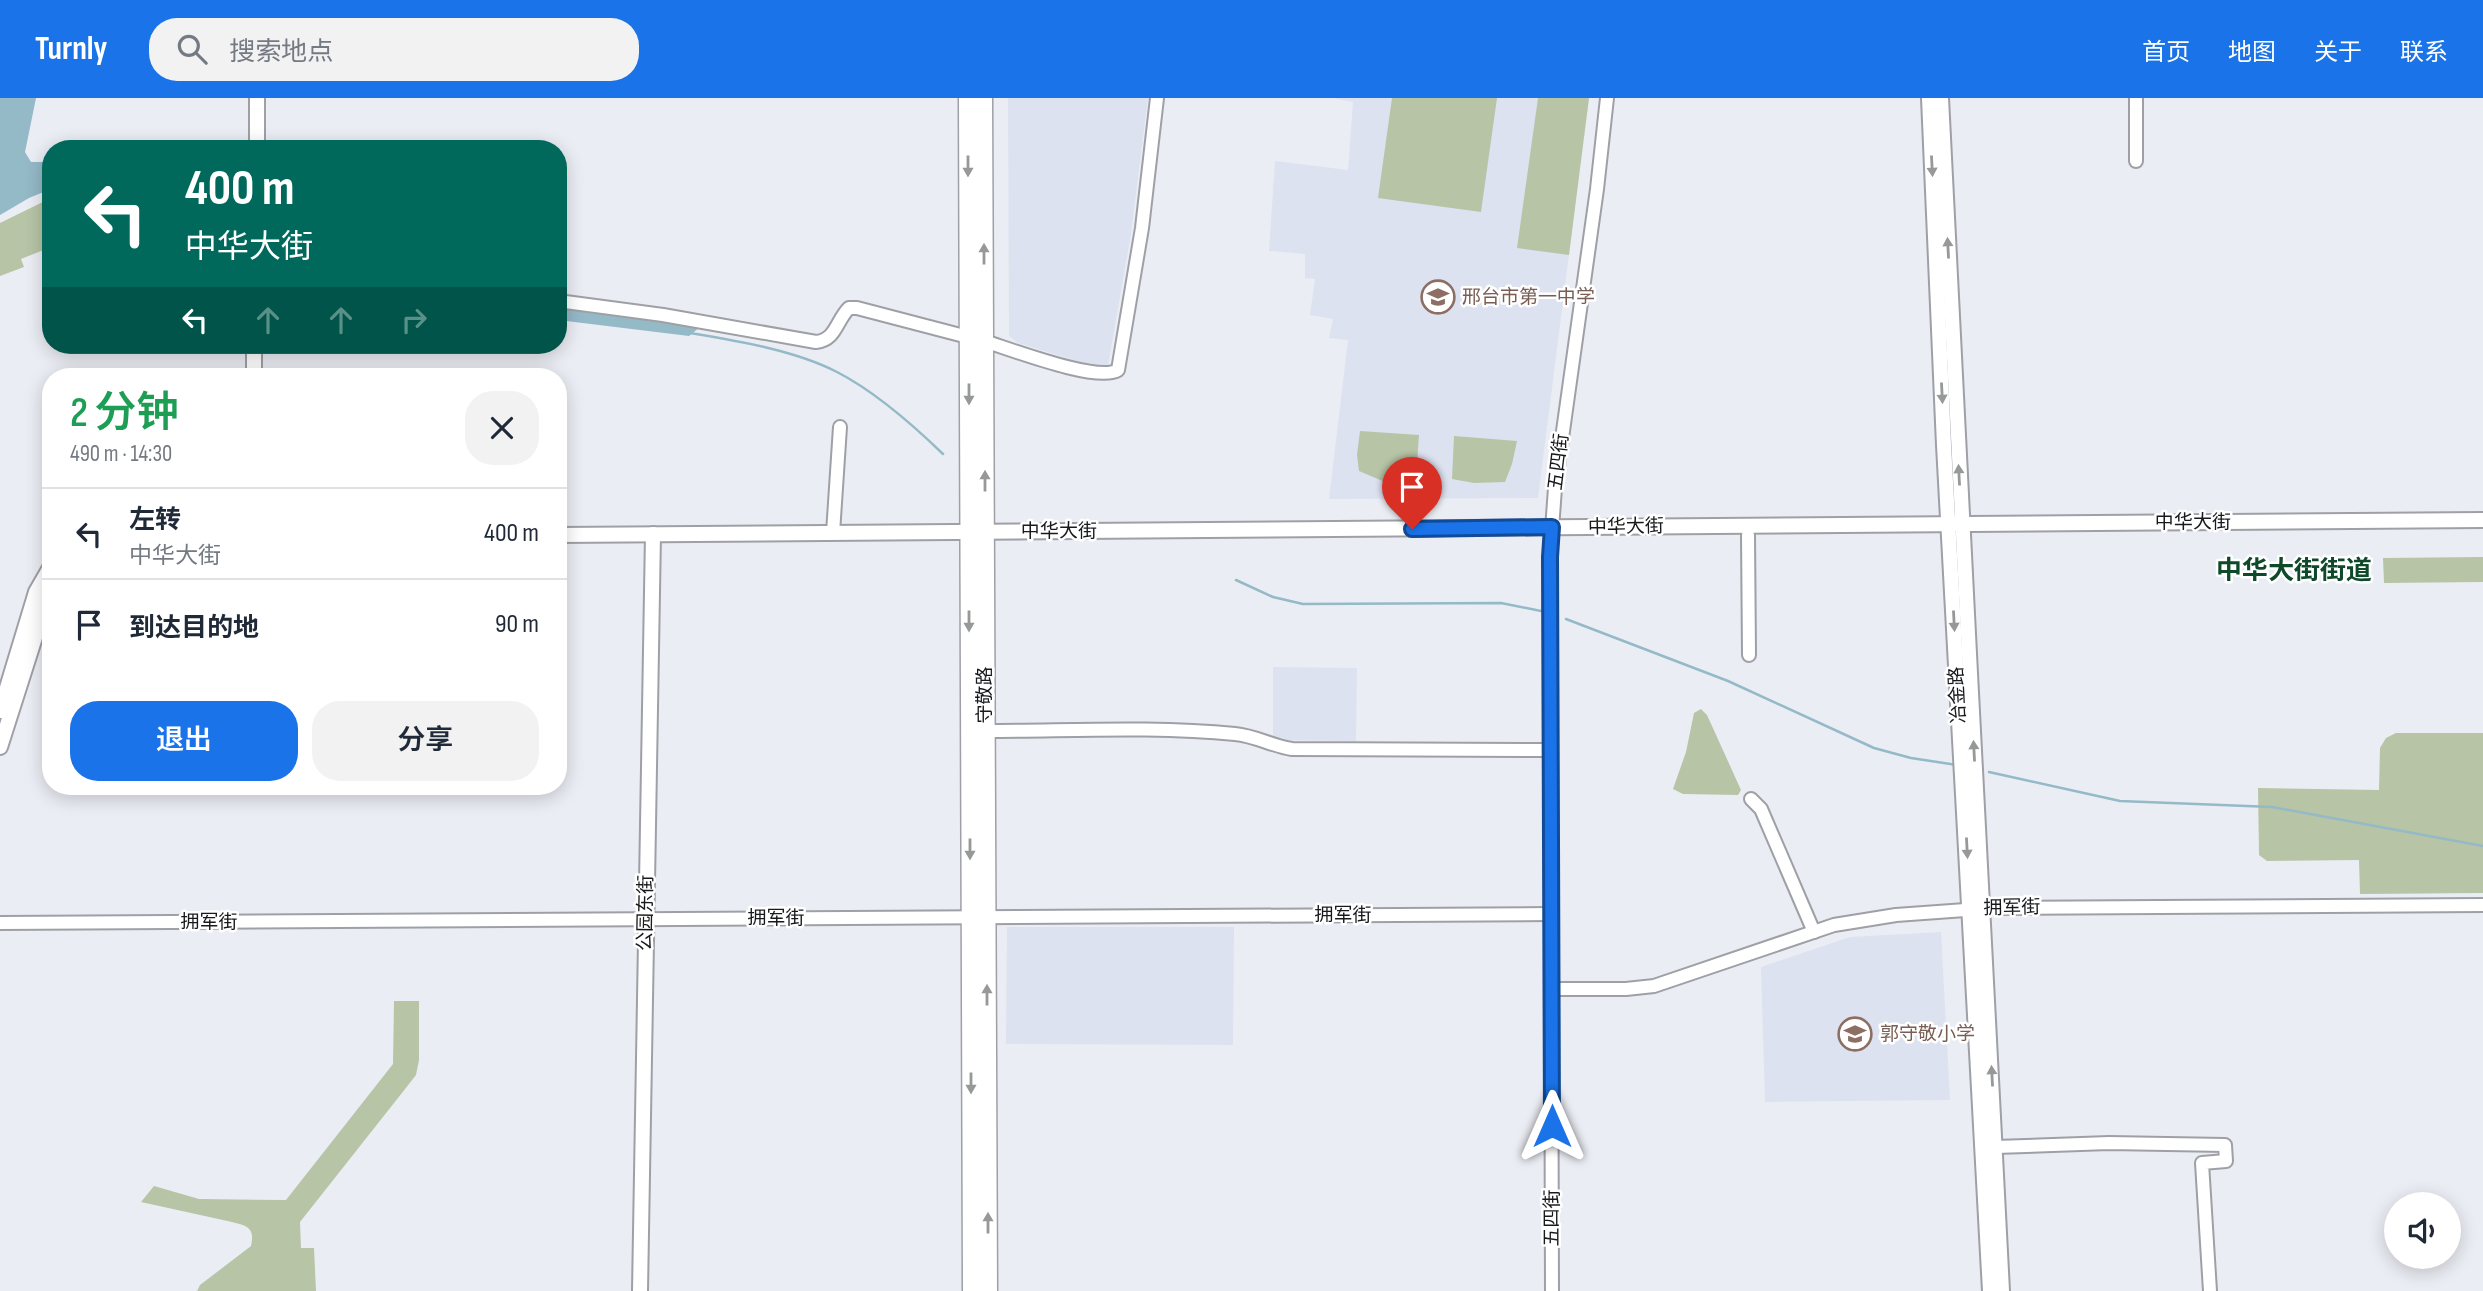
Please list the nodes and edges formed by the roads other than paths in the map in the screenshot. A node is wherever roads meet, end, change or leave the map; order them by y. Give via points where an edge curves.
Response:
1 (257, 98) edge
2 (968, 98) edge
3 (984, 98) edge
4 (1157, 98) edge
5 (1607, 98) edge
6 (1928, 98) edge
7 (1941, 98) edge
8 (2136, 98) edge
9 (257, 140) edge
10 (2136, 161) dead end
11 (567, 302) edge
12 (976, 339) junction
13 (840, 428) dead end
14 (2483, 520) edge
15 (1955, 528) junction
16 (2483, 529) edge
17 (1552, 532) junction
18 (834, 533) junction
19 (567, 535) edge
20 (1748, 535) junction
21 (977, 536) junction
22 (653, 539) junction
23 (567, 544) edge
24 (42, 582) edge
25 (42, 614) edge
26 (1749, 655) dead end
27 (0, 711) edge
28 (985, 731) junction
29 (0, 747) edge
30 (1551, 750) junction
31 (1751, 799) dead end
32 (2483, 905) edge
33 (1977, 909) junction
34 (1551, 914) junction
35 (979, 917) junction
36 (646, 918) junction
37 (0, 923) edge
38 (1814, 932) junction
39 (1552, 989) junction
40 (1995, 1147) junction
41 (640, 1291) edge
42 (972, 1291) edge
43 (988, 1291) edge
44 (1552, 1291) edge
45 (1990, 1291) edge
46 (2001, 1291) edge
47 (2210, 1291) edge

1 - 9 street
2 -> 12 main road, 守敬路
12 -> 3 main road, 守敬路
4 - 12 street via 1142,228 1118,370 1091,373
5 - 17 street, 五四街
6 -> 15 street, 冶金路
15 -> 7 street, 冶金路
8 - 10 street
11 - 12 street via 816,342 833,335 843,314 857,308
12 - 21 main road, 守敬路
13 - 18 street
14 - 15 street, 中华大街
15 - 16 street, 中华大街
15 - 17 street, 中华大街
15 - 20 street, 中华大街
15 - 33 street, 冶金路
17 - 20 street, 中华大街
17 - 21 street, 中华大街
17 - 30 street, 五四街
18 - 21 street, 中华大街
18 - 22 street, 中华大街
19 - 22 street, 中华大街
20 - 26 street
21 - 22 street, 中华大街
21 - 28 main road, 守敬路
21 -> 35 main road, 守敬路
22 - 23 street, 中华大街
22 - 36 street, 公园东街
24 - 27 street
25 - 29 street
28 - 30 street via 1232,734 1292,748
28 - 35 main road, 守敬路
30 - 34 street, 五四街
31 - 38 street via 1761,809
32 - 33 street, 拥军街
33 - 38 street, 拥军街 via 1861,919
40 -> 33 street, 冶金路
33 - 45 street, 冶金路
34 - 35 street, 拥军街
34 - 39 street, 五四街
35 - 36 street, 拥军街
35 -> 42 main road, 守敬路
43 -> 35 main road, 守敬路
36 - 37 street, 拥军街
36 - 41 street, 公园东街
38 - 39 street, 拥军街 via 1654,986
39 - 44 street, 五四街
40 - 46 street, 冶金路
40 - 47 street via 2225,1145 2226,1161 2202,1163

